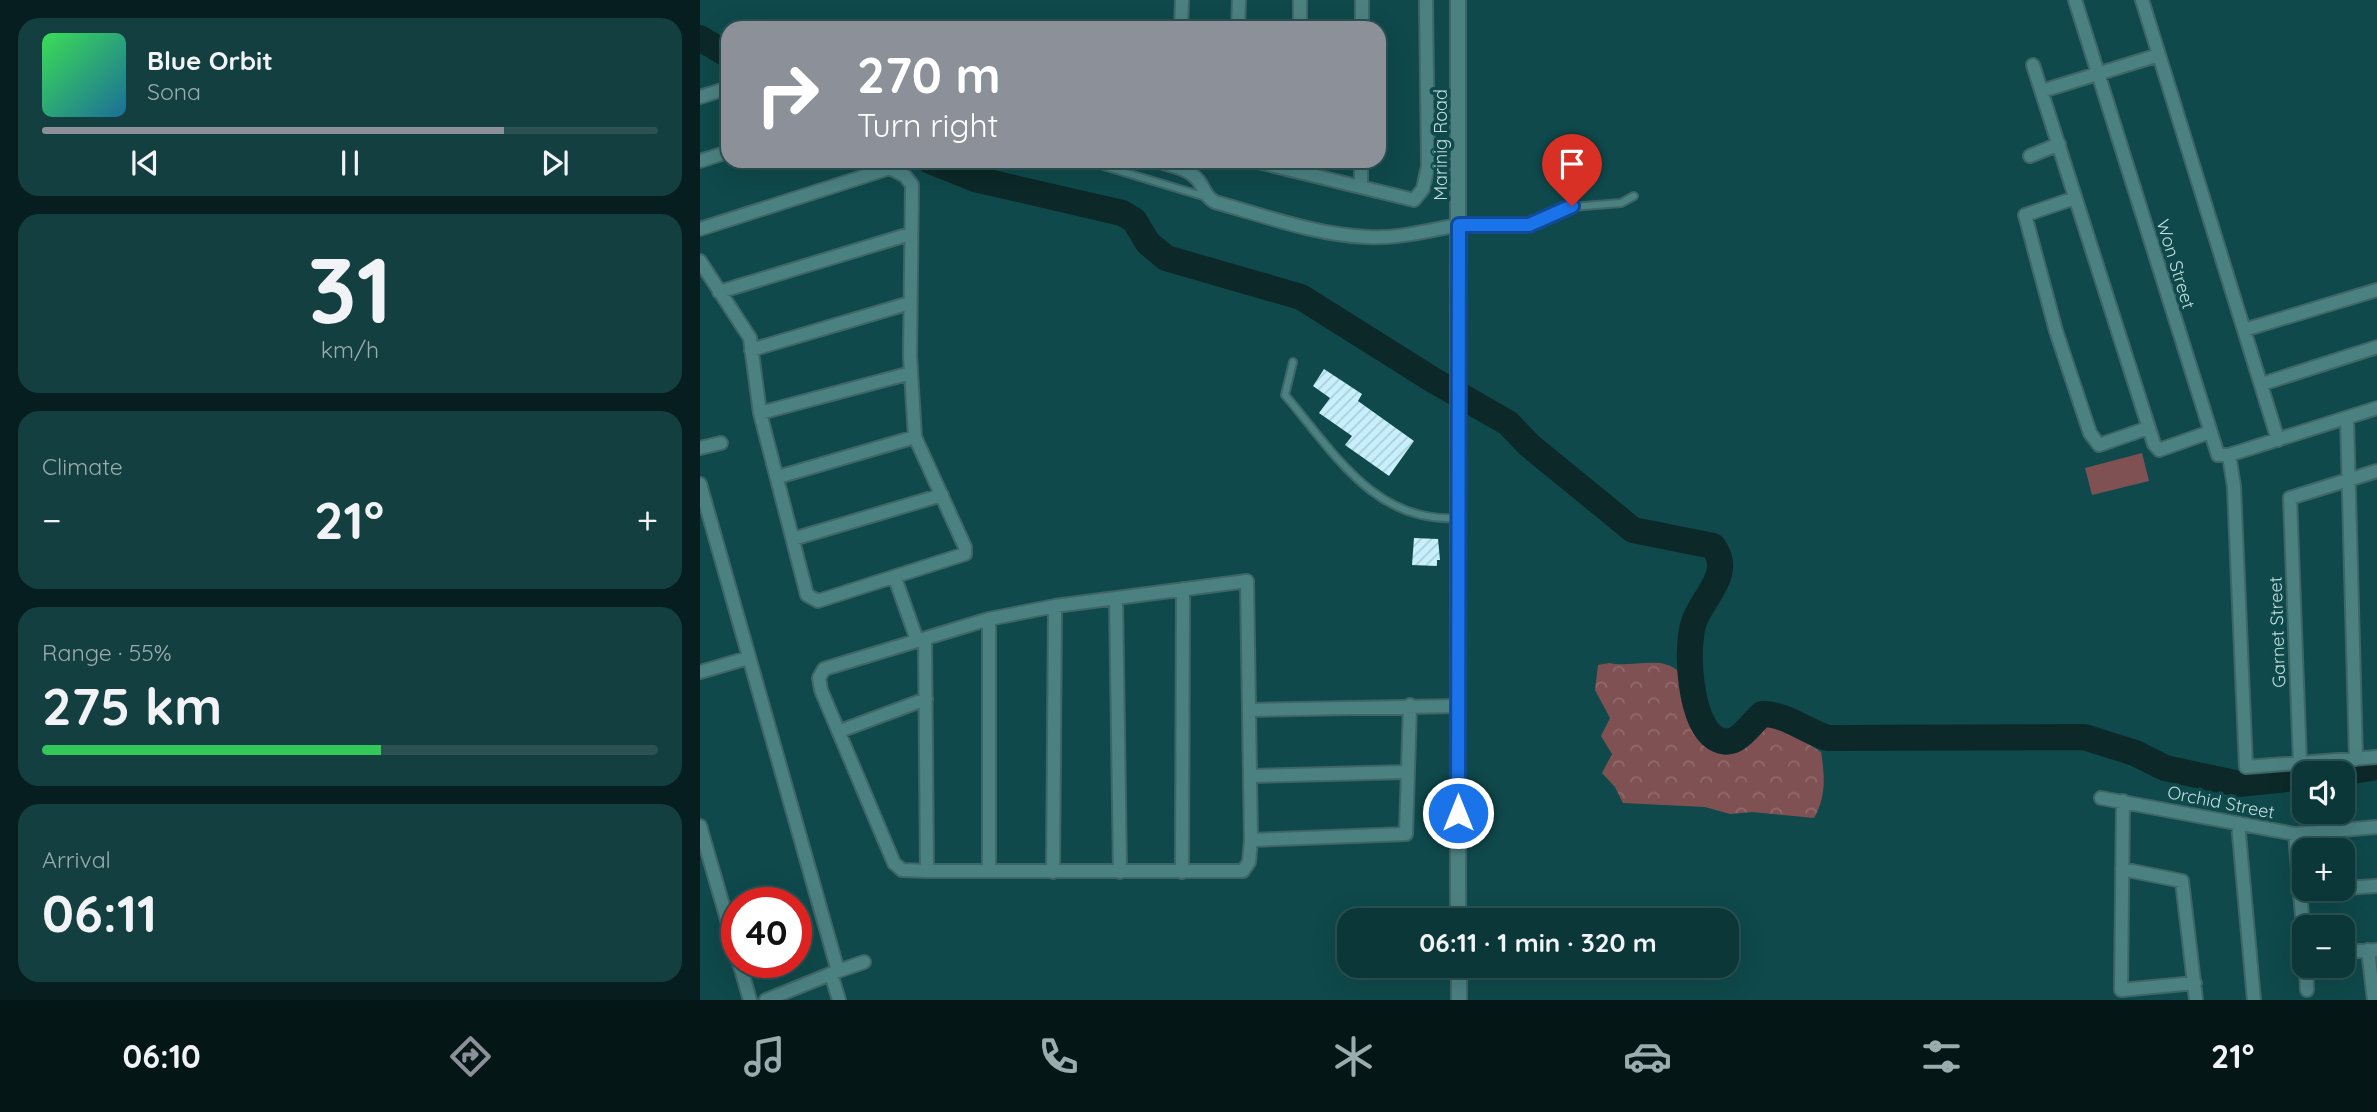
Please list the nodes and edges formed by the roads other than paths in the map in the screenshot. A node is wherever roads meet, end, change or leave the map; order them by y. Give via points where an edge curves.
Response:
1 (1182, 0) edge
2 (1238, 0) edge
3 (1300, 0) edge
4 (1362, 0) edge
5 (1426, 0) edge
6 (1458, 0) edge
7 (2076, 0) edge
8 (2142, 0) edge
9 (1181, 21) edge
10 (1238, 21) edge
11 (1300, 21) edge
12 (1362, 21) edge
13 (2159, 55) junction
14 (2033, 65) dead end
15 (2098, 73) junction
16 (721, 90) edge
17 (2042, 91) junction
18 (700, 97) edge
19 (2059, 144) junction
20 (721, 154) edge
21 (2030, 156) dead end
22 (700, 161) edge
23 (890, 168) joint
24 (1110, 168) edge
25 (1178, 168) edge
26 (1304, 168) edge
27 (1361, 168) edge
28 (1361, 186) junction
29 (1634, 196) dead end
30 (1208, 198) junction
31 (2075, 198) junction
32 (1459, 225) junction
33 (700, 229) edge
34 (910, 234) junction
35 (700, 261) edge
36 (2377, 290) edge
37 (719, 292) junction
38 (910, 303) junction
39 (2244, 330) junction
40 (2377, 347) edge
41 (751, 349) junction
42 (1293, 362) dead end
43 (911, 373) junction
44 (2262, 384) junction
45 (2377, 408) edge
46 (760, 413) junction
47 (2347, 418) junction
48 (2148, 428) junction
49 (2210, 432) junction
50 (915, 437) junction
51 (2278, 440) junction
52 (721, 443) dead end
53 (700, 448) edge
54 (2229, 455) junction
55 (2377, 471) edge
56 (778, 477) junction
57 (2349, 479) junction
58 (700, 484) edge
59 (942, 495) junction
60 (1459, 518) junction
61 (793, 539) junction
62 (895, 578) junction
63 (1183, 589) junction
64 (1116, 598) junction
65 (1055, 606) junction
66 (989, 619) junction
67 (921, 639) junction
68 (748, 658) junction
69 (700, 671) edge
70 (926, 699) junction
71 (1410, 705) junction
72 (1458, 706) junction
73 (1250, 710) junction
74 (840, 731) junction
75 (2377, 757) edge
76 (2357, 759) junction
77 (2300, 761) edge
78 (2328, 761) edge
79 (2292, 764) edge
80 (1407, 772) junction
81 (1250, 776) junction
82 (2101, 798) dead end
83 (2123, 802) junction
84 (2238, 823) junction
85 (700, 826) edge
86 (2377, 827) edge
87 (2295, 834) junction
88 (2295, 838) edge
89 (1251, 840) junction
90 (2122, 869) junction
91 (927, 871) junction
92 (989, 871) junction
93 (1053, 872) junction
94 (1120, 872) junction
95 (1182, 872) junction
96 (2377, 886) edge
97 (2355, 887) edge
98 (721, 899) edge
99 (1458, 908) edge
100 (2373, 950) edge
101 (2355, 951) edge
102 (863, 962) dead end
103 (835, 973) junction
104 (744, 978) edge
105 (1459, 978) edge
106 (2306, 978) edge
107 (2195, 983) junction
108 (2307, 990) dead end
109 (750, 1000) edge
110 (766, 1000) edge
111 (839, 1000) edge
112 (1459, 1000) edge
113 (2196, 1000) edge
114 (2253, 1000) edge
115 (2374, 1000) edge

1 - 9 street
2 - 10 street
3 - 11 street
4 - 12 street
5 - 28 street via 1427,166 1423,189 1414,200
6 - 32 street, Marinig Road
7 - 15 street, Won Street
8 - 13 street
13 - 15 street
13 - 39 street
14 - 17 street
15 - 17 street
15 - 49 street, Won Street
16 - 18 street
17 - 19 street
19 - 21 street
19 - 31 street
20 - 22 street
23 - 33 street
23 - 34 street via 912,185
24 - 30 lane
25 - 30 street via 1196,178
26 - 28 street
27 - 28 street
29 - 32 lane via 1621,203 1572,206 1529,225
30 - 32 street via 1304,227 1369,237
31 - 48 street
31 - 48 street via 2025,215 2056,331 2090,433 2099,444
32 - 60 street, Marinig Road
34 - 37 street
34 - 38 street
35 - 37 street
36 - 39 street
37 - 41 street via 743,324
38 - 41 street
38 - 43 street
39 - 44 street
40 - 44 street
41 - 46 street
42 - 60 lane via 1285,395 1365,489 1391,505 1426,516
43 - 46 street
43 - 50 street
44 - 51 street
45 - 47 street
46 - 56 street
47 - 51 street
47 - 57 street
48 - 49 street via 2159,450
49 - 54 street, Won Street via 2218,454
50 - 56 street
50 - 59 street
51 - 54 street
52 - 53 street
54 - 79 street via 2246,767
55 - 57 street
56 - 61 street
57 - 76 street
57 - 77 street, Garnet Street via 2290,498
58 - 68 street
59 - 61 street
59 - 62 street via 965,554
60 - 72 street, Marinig Road
61 - 62 street via 812,600
62 - 67 street
63 - 64 street
63 - 73 street via 1247,582
63 - 95 street
64 - 65 street
64 - 94 street
65 - 66 street
65 - 93 street
66 - 67 street
66 - 92 street
67 - 70 street
67 - 74 street via 824,669 821,691
68 - 69 street
68 - 103 street
70 - 74 street
70 - 91 street
71 - 72 street
71 - 73 street
71 - 80 street
72 - 99 street, Marinig Road
73 - 81 street
74 - 91 street via 894,863 902,870
75 - 76 street
76 - 78 street
80 - 81 street
80 - 89 street via 1406,834
81 - 89 street
82 - 83 street, Orchid Street
83 - 84 street, Orchid Street
83 - 90 street
84 - 87 street, Orchid Street
84 - 114 street
85 - 98 street
86 - 87 street, Orchid Street
87 - 88 street
89 - 95 street via 1249,862 1242,871
90 - 107 street via 2182,881
90 - 107 street via 2121,990
91 - 92 street
92 - 93 street
93 - 94 street
94 - 95 street
96 - 97 street
100 - 101 street
100 - 115 street
102 - 103 street
103 - 110 street
103 - 111 street
104 - 109 street
105 - 112 street
106 - 108 street
107 - 113 street

